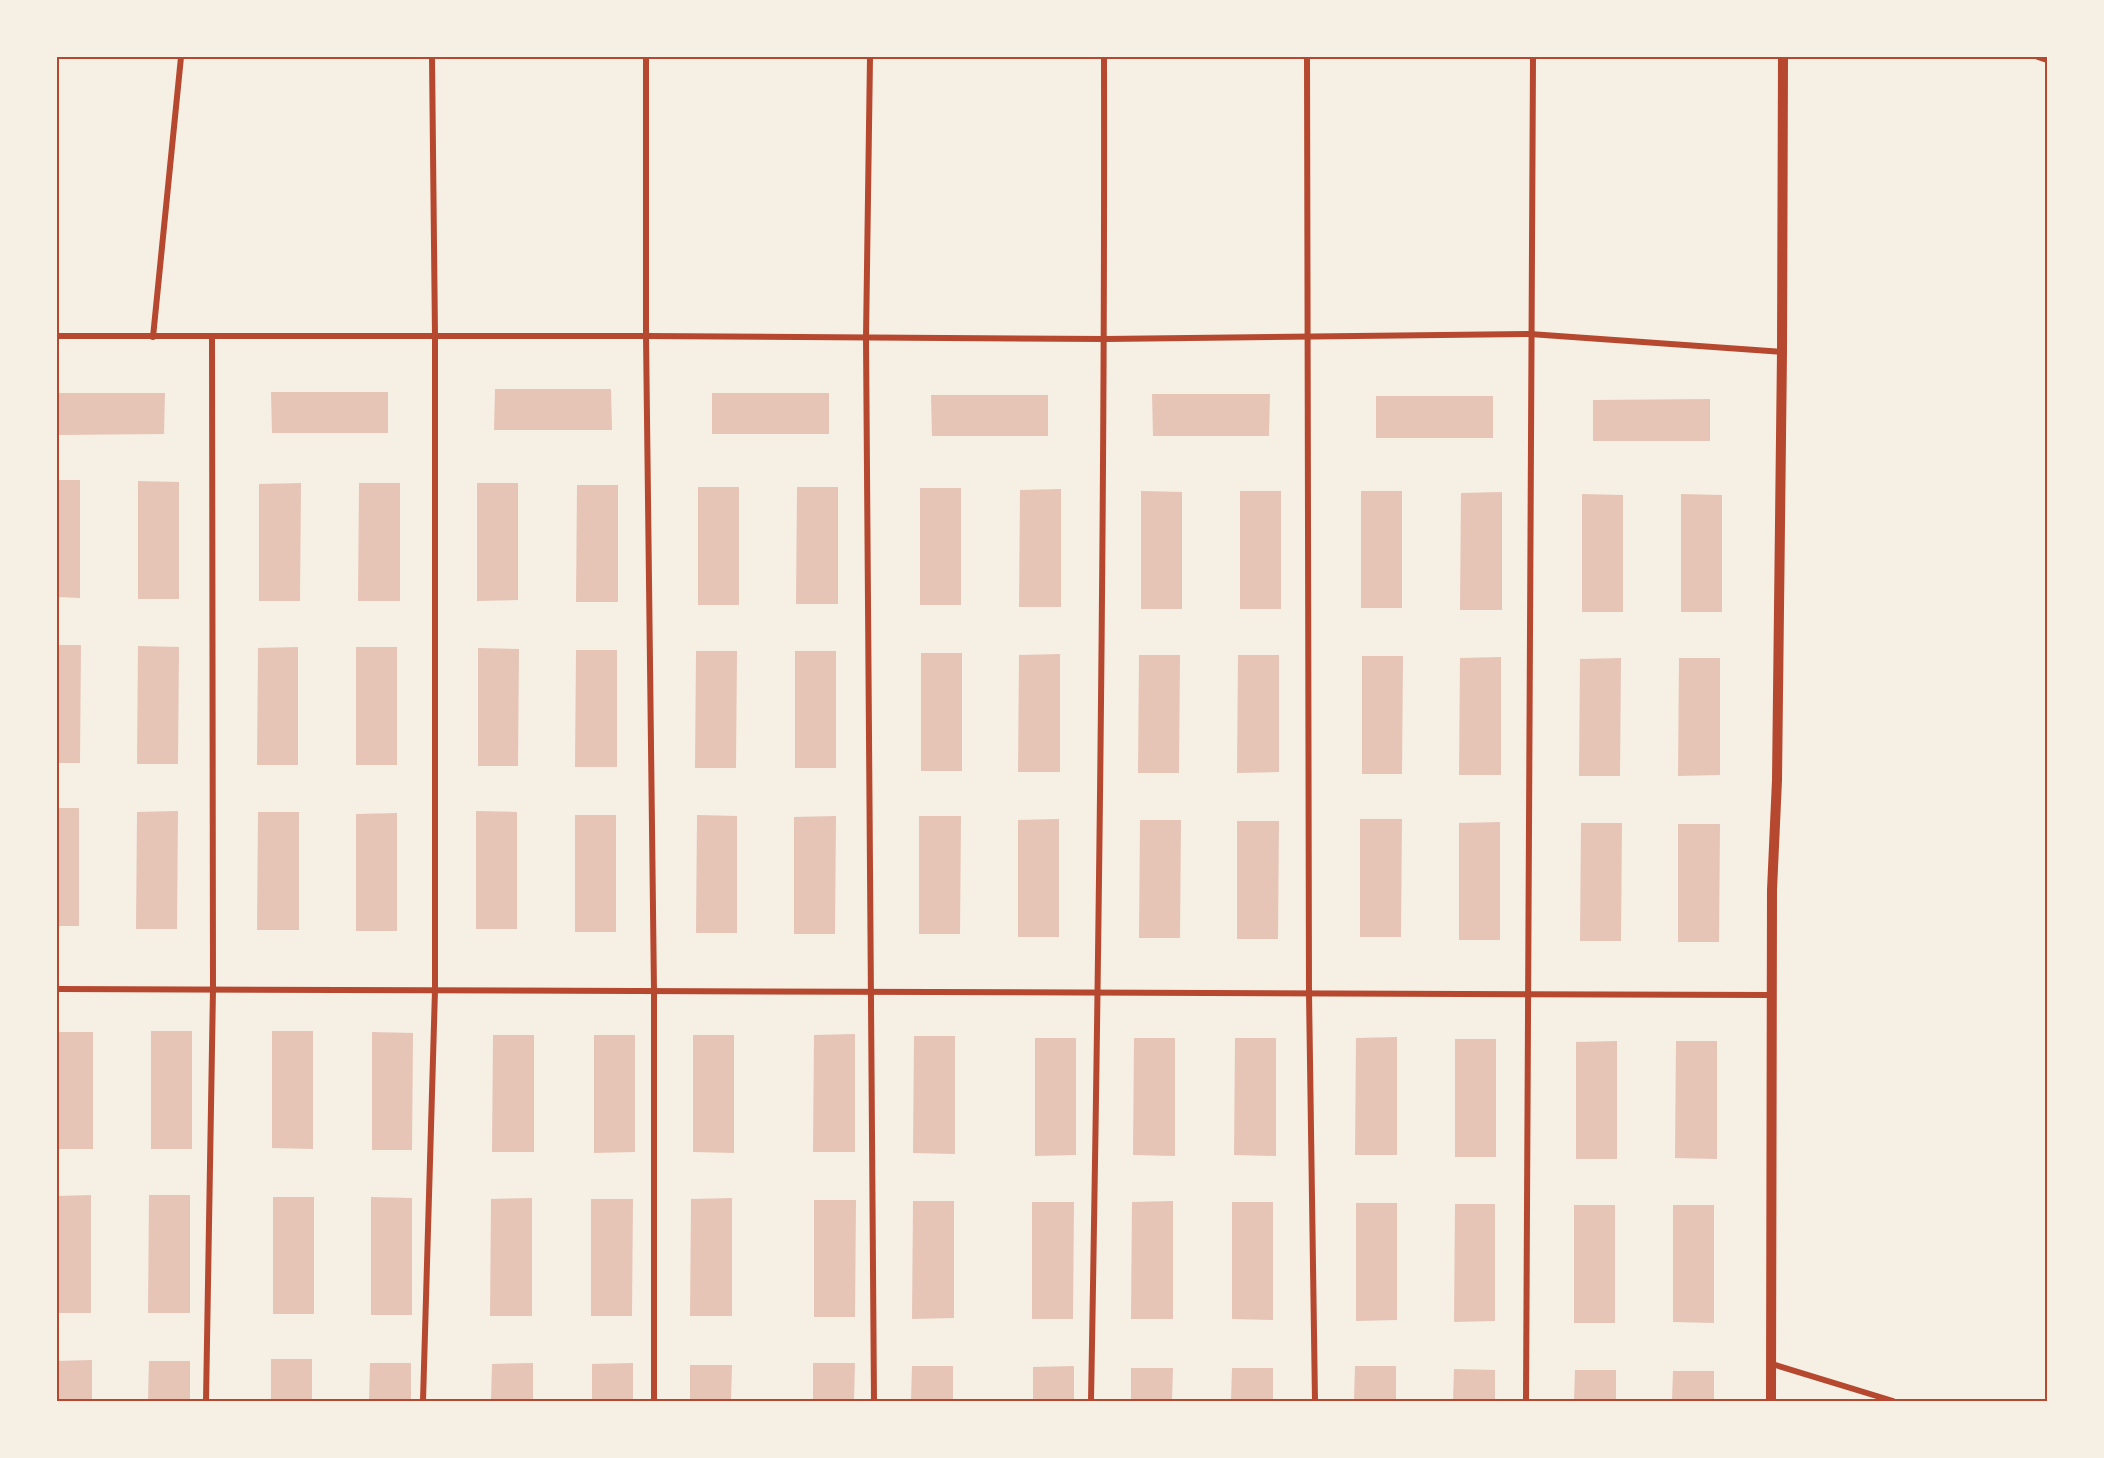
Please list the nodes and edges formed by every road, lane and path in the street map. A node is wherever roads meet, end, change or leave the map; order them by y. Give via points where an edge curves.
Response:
1 (181, 57) edge
2 (432, 57) edge
3 (646, 57) edge
4 (870, 57) edge
5 (1104, 57) edge
6 (1307, 57) edge
7 (1533, 57) edge
8 (1784, 57) edge
9 (2038, 57) edge
10 (2047, 60) edge
11 (1530, 334) junction
12 (57, 336) edge
13 (212, 336) junction
14 (646, 336) junction
15 (153, 337) junction
16 (435, 337) junction
17 (1309, 337) junction
18 (866, 338) junction
19 (1105, 339) junction
20 (1782, 352) junction
21 (57, 989) edge
22 (213, 989) junction
23 (435, 990) junction
24 (654, 991) junction
25 (872, 992) junction
26 (1098, 993) junction
27 (1309, 994) junction
28 (1530, 994) junction
29 (1772, 995) junction
30 (1772, 1364) junction
31 (206, 1401) edge
32 (423, 1401) edge
33 (654, 1401) edge
34 (874, 1401) edge
35 (1091, 1401) edge
36 (1315, 1401) edge
37 (1526, 1401) edge
38 (1771, 1401) edge
39 (1893, 1401) edge

1 - 15 street
2 - 16 street
3 - 14 street
4 - 18 street
5 - 19 street
6 - 17 street
7 - 11 street
8 - 20 street
9 - 10 street
11 - 17 street
11 - 20 street
11 - 28 street
12 - 15 street
13 - 15 street
13 - 16 street
13 - 22 street
14 - 16 street
14 - 18 street
14 - 24 street
16 - 23 street
17 - 19 street
17 - 27 street
18 - 19 street
18 - 25 street
19 - 26 street
20 - 29 street
21 - 22 street
22 - 23 street
22 - 31 street
23 - 24 street
23 - 32 street
24 - 25 street
24 - 33 street
25 - 26 street
25 - 34 street
26 - 27 street
26 - 35 street
27 - 28 street
27 - 36 street
28 - 29 street
28 - 37 street
29 - 30 street
30 - 38 street
30 - 39 street

